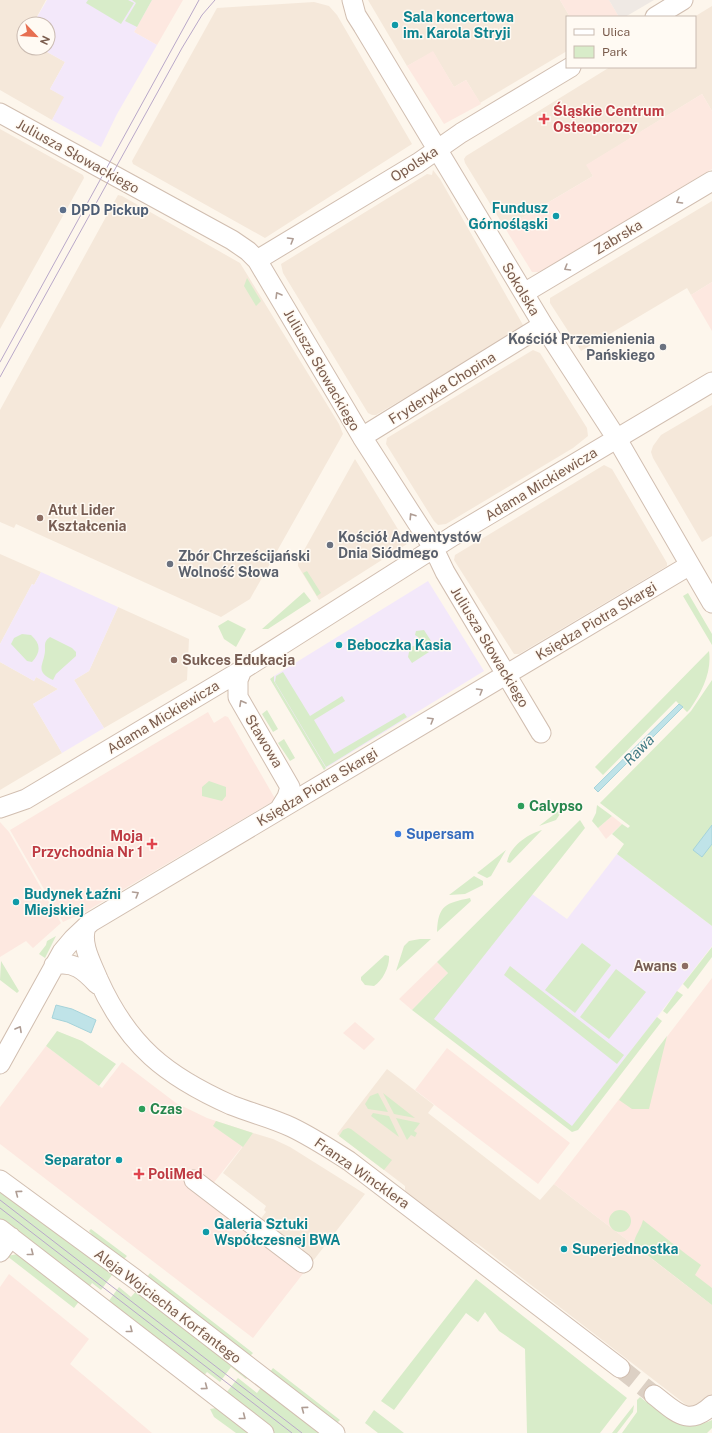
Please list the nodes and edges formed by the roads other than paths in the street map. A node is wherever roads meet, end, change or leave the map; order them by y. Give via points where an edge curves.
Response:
1 (338, 0) edge
2 (683, 0) edge
3 (354, 7) edge
4 (657, 16) edge
5 (569, 68) edge
6 (0, 113) edge
7 (437, 149) junction
8 (712, 181) edge
9 (257, 260) junction
10 (524, 293) junction
11 (543, 325) junction
12 (712, 382) edge
13 (362, 438) junction
14 (617, 439) junction
15 (434, 548) junction
16 (690, 565) junction
17 (712, 603) edge
18 (242, 670) junction
19 (506, 674) junction
20 (541, 733) dead end
21 (0, 808) edge
22 (279, 810) junction
23 (86, 927) junction
24 (54, 965) junction
25 (104, 993) junction
26 (0, 1064) edge
27 (0, 1180) edge
28 (194, 1180) dead end
29 (4, 1240) edge
30 (304, 1263) dead end
31 (620, 1368) tunnel mouth
32 (654, 1395) tunnel mouth
33 (712, 1405) edge
34 (264, 1433) edge
35 (335, 1433) edge

1 - 3 street, Sokolska
2 - 4 street
3 - 7 street, Sokolska
5 - 7 street, Opolska
6 - 9 street, Juliusza Słowackiego via 232,240
9 -> 7 street, Opolska
7 - 10 street, Sokolska
8 -> 10 street, Zabrska
13 -> 9 street, Juliusza Słowackiego
10 - 11 street, Sokolska
11 - 13 street, Fryderyka Chopina
11 - 14 street, Sokolska
12 - 14 street, Adama Mickiewicza
15 -> 13 street, Juliusza Słowackiego
14 - 15 street, Adama Mickiewicza
14 - 16 street, Sokolska
15 - 18 street, Adama Mickiewicza
15 - 19 street, Juliusza Słowackiego via 445,572
16 - 17 street, Sokolska
16 - 19 street, Księdza Piotra Skargi
18 - 21 street, Adama Mickiewicza via 26,798
22 -> 18 street, Stawowa via 287,798 290,787 238,697 238,680
19 - 20 street, Juliusza Słowackiego
22 -> 19 street, Księdza Piotra Skargi
23 -> 22 street, Księdza Piotra Skargi
23 - 24 street, Księdza Piotra Skargi via 73,939
23 - 25 street, Franza Wincklera via 83,934 85,944
24 - 25 street, Franza Wincklera via 78,966
26 -> 24 street, Księdza Piotra Skargi
25 - 31 street, Franza Wincklera via 124,1026 142,1048 169,1072 232,1105 290,1127 349,1161
35 -> 27 street, Aleja Wojciecha Korfantego
28 - 30 street
29 -> 34 street
32 - 33 street via 684,1416 693,1417 701,1414

